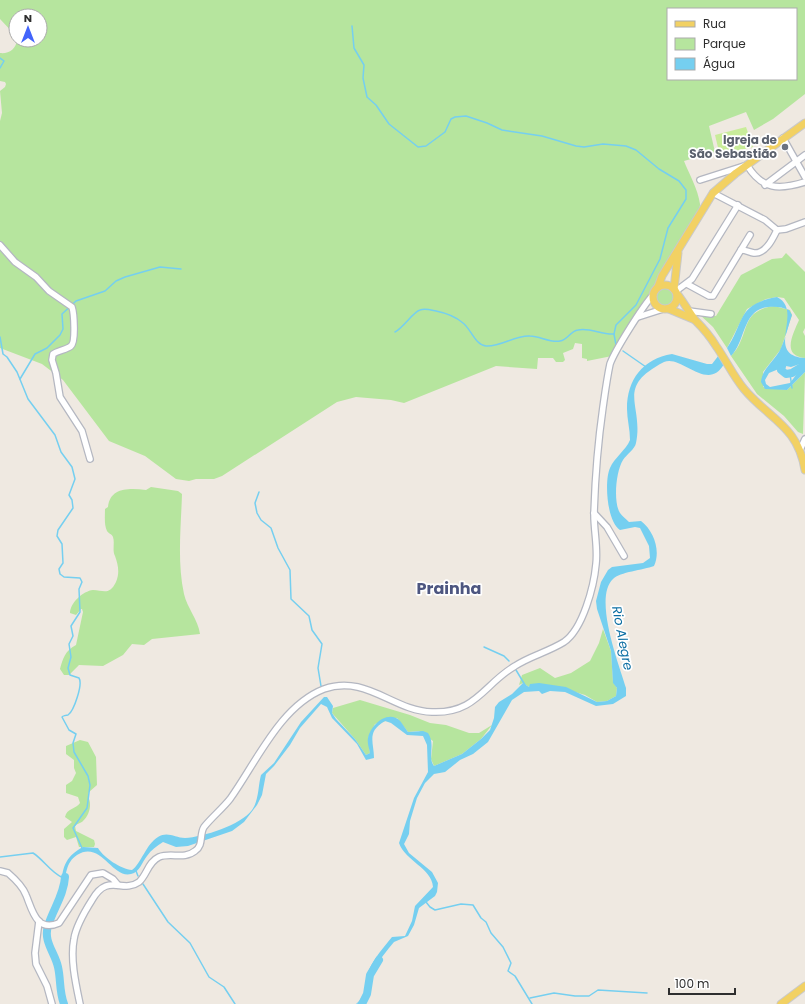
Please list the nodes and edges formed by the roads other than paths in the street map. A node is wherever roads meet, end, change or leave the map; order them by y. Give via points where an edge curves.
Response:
1 (805, 122) edge
2 (783, 138) junction
3 (805, 155) edge
4 (797, 162) junction
5 (747, 165) junction
6 (805, 177) edge
7 (700, 180) dead end
8 (805, 182) edge
9 (765, 185) junction
10 (713, 193) junction
11 (738, 205) junction
12 (805, 222) edge
13 (777, 230) junction
14 (750, 235) dead end
15 (0, 245) edge
16 (741, 250) junction
17 (678, 251) junction
18 (687, 284) junction
19 (658, 287) junction
20 (676, 292) junction
21 (653, 295) junction
22 (666, 309) junction
23 (689, 311) junction
24 (711, 314) dead end
25 (637, 317) junction
26 (695, 320) junction
27 (805, 439) edge
28 (800, 450) junction
29 (90, 459) dead end
30 (805, 470) edge
31 (594, 513) junction
32 (624, 556) dead end
33 (0, 871) edge
34 (118, 885) junction
35 (42, 922) junction
36 (805, 986) edge
37 (52, 1004) edge
38 (80, 1004) edge
39 (781, 1004) edge

1 - 2 main road
2 - 4 street
2 - 5 main road
3 - 4 street
4 - 6 street
4 - 9 street
5 - 7 street
5 - 9 street
5 - 10 main road
8 - 9 street via 789,186
10 - 11 street
10 - 17 main road
11 - 13 street
11 - 18 street
12 - 13 street
13 - 16 street via 770,244 761,252
14 - 16 street
15 - 29 street via 15,262 72,307 74,343 54,354 52,360 60,397 82,431
16 - 18 street via 711,297
17 - 19 main road
17 - 20 main road
18 - 20 street
19 - 20 main road via 666,285
19 - 21 main road
20 - 22 main road via 676,302
20 - 23 main road
21 - 22 main road via 654,302
21 - 25 street
22 - 25 street
22 - 26 main road
23 - 24 street
23 - 26 main road
25 - 31 street via 610,364 599,437
26 - 28 main road via 718,347 743,388 781,423
27 - 28 street
28 - 30 main road
31 - 32 street via 607,527
31 - 34 street via 596,570 583,615 568,639 516,665 476,700 453,710 431,712 412,709 368,689 344,685 308,697 274,733 228,801 206,824 197,850 188,855 166,855 157,858 139,881
33 - 35 street via 8,873 13,878 26,896 31,912
34 - 35 street via 103,873 91,875 59,923 51,925
34 - 38 street via 104,886 98,890 74,936
35 - 37 street via 34,953
36 - 39 main road

